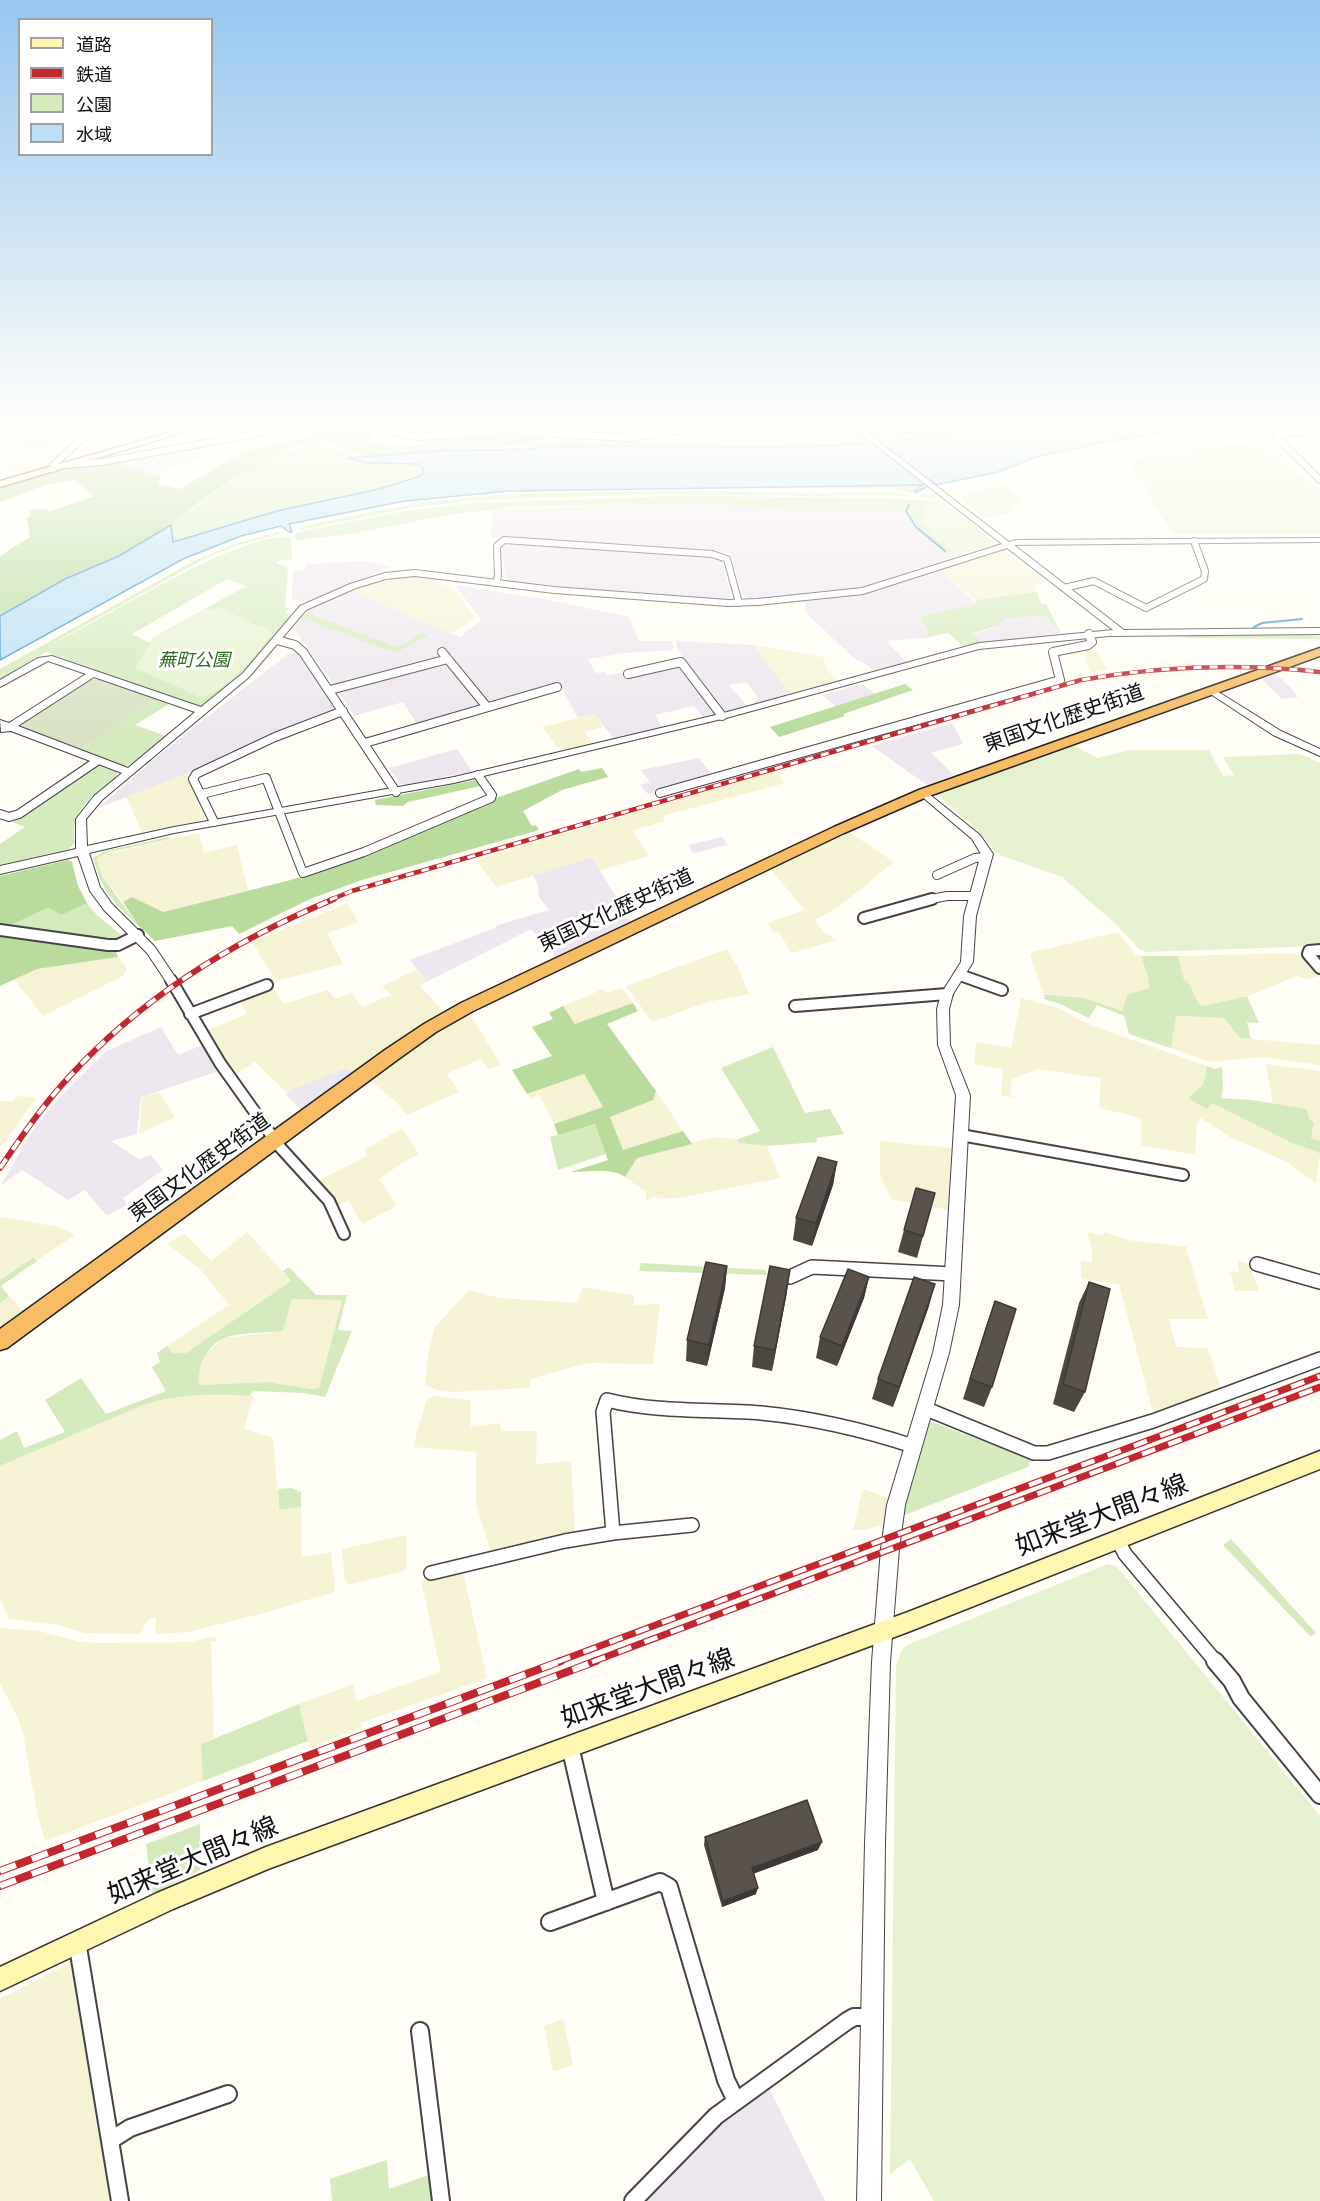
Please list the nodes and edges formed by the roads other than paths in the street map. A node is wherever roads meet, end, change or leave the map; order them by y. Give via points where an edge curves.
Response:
1 (987, 528) edge
2 (1320, 540) edge
3 (1194, 541) junction
4 (1007, 543) junction
5 (496, 583) junction
6 (1065, 588) junction
7 (739, 603) junction
8 (1320, 631) edge
9 (1121, 632) junction
10 (1089, 634) junction
11 (278, 640) junction
12 (1320, 652) edge
13 (94, 673) junction
14 (628, 674) dead end
15 (0, 684) edge
16 (557, 687) dead end
17 (330, 690) junction
18 (1212, 691) junction
19 (487, 707) junction
20 (202, 711) junction
21 (343, 711) junction
22 (722, 716) junction
23 (5, 725) edge
24 (0, 733) edge
25 (364, 743) junction
26 (1320, 753) edge
27 (97, 761) junction
28 (129, 772) junction
29 (478, 775) junction
30 (396, 792) junction
31 (660, 793) dead end
32 (924, 793) junction
33 (202, 794) junction
34 (279, 811) junction
35 (0, 814) edge
36 (214, 822) junction
37 (82, 850) junction
38 (986, 857) junction
39 (0, 870) edge
40 (937, 875) dead end
41 (975, 896) junction
42 (864, 918) dead end
43 (0, 930) edge
44 (138, 934) junction
45 (1320, 950) edge
46 (1320, 968) edge
47 (960, 975) junction
48 (171, 980) joint
49 (267, 986) dead end
50 (1002, 990) dead end
51 (947, 994) junction
52 (795, 1006) dead end
53 (190, 1014) junction
54 (961, 1135) junction
55 (275, 1140) junction
56 (1183, 1175) dead end
57 (344, 1234) dead end
58 (1257, 1264) dead end
59 (953, 1274) junction
60 (790, 1277) edge
61 (1320, 1282) edge
62 (0, 1341) edge
63 (1320, 1359) edge
64 (924, 1408) junction
65 (913, 1446) junction
66 (1320, 1460) edge
67 (693, 1526) dead end
68 (613, 1533) junction
69 (1117, 1539) junction
70 (431, 1573) dead end
71 (885, 1630) junction
72 (570, 1746) junction
73 (1320, 1795) edge
74 (606, 1902) junction
75 (550, 1922) dead end
76 (77, 1941) junction
77 (0, 1979) edge
78 (872, 2018) junction
79 (420, 2031) dead end
80 (228, 2094) dead end
81 (736, 2101) junction
82 (111, 2139) junction
83 (120, 2201) edge
84 (441, 2201) edge
85 (633, 2201) edge
86 (868, 2201) edge

1 - 4 street
2 - 3 street
3 - 4 street
3 - 6 street via 1205,571 1204,579 1146,608 1094,581
4 - 6 street
4 - 7 street via 863,591
5 - 7 street
5 - 7 street via 497,546 504,540 712,554 727,559
5 - 11 street via 415,573 378,578 307,605
6 - 9 street
8 - 9 street
9 - 10 street
10 - 22 street via 970,648
10 - 31 street via 1092,642 1088,645 1053,652 1060,680
11 - 17 street via 302,650
11 - 20 street via 246,675
12 - 18 highway, 東国文化歴史街道
13 - 15 street via 45,659
13 - 20 street
13 - 23 street
14 - 22 street via 681,662
16 - 19 street
17 - 19 street via 445,656
17 - 21 street
18 - 26 street via 1277,733
18 - 32 highway, 東国文化歴史街道
19 - 25 street
20 - 28 street
21 - 25 street
21 - 33 street via 196,774 194,779
22 - 29 street
23 - 24 street
23 - 27 street
25 - 30 street
27 - 28 street
27 - 35 street via 19,814
28 - 37 street via 84,812 80,825
29 - 30 street
29 - 34 street via 491,798 364,852 303,873
30 - 34 street
32 - 38 street via 980,840
32 - 55 highway, 東国文化歴史街道 via 467,1007 391,1055
33 - 34 street via 266,778
33 - 36 street
34 - 36 street
36 - 37 street
37 - 39 street
37 - 44 street via 94,888 108,907
38 - 40 street
38 - 41 street
41 - 42 street via 936,899
41 - 47 street via 969,924 969,957
43 - 44 street via 108,945 118,945
44 - 48 street
45 - 46 street via 1308,954
47 - 50 street
47 - 51 street
48 - 53 street
49 - 53 street
51 - 52 street
51 - 54 street via 942,1035 963,1095
53 - 55 street via 215,1057
54 - 56 street
54 - 59 street
55 - 57 street via 332,1206
55 - 62 highway, 東国文化歴史街道
58 - 61 street
59 - 60 street via 812,1267
59 - 64 street via 948,1321
63 - 64 street via 1153,1420 1041,1454
64 - 65 street
65 - 68 street via 810,1419 698,1412 607,1400 603,1412
65 - 71 street via 894,1514
66 - 69 main road, 如来堂大間々線
67 - 68 street
68 - 70 street
69 - 71 main road, 如来堂大間々線
69 - 73 street via 1125,1554 1232,1681 1241,1698
71 - 72 main road, 如来堂大間々線
71 - 78 street
72 - 74 street
72 - 76 main road, 如来堂大間々線 via 266,1858
74 - 75 street
74 - 81 street via 660,1882 669,1887 726,2080
76 - 77 main road, 如来堂大間々線
76 - 82 street
78 - 81 street via 854,2017 847,2021
78 - 86 street
79 - 84 street
80 - 82 street via 129,2128
81 - 85 street via 699,2132
82 - 83 street

